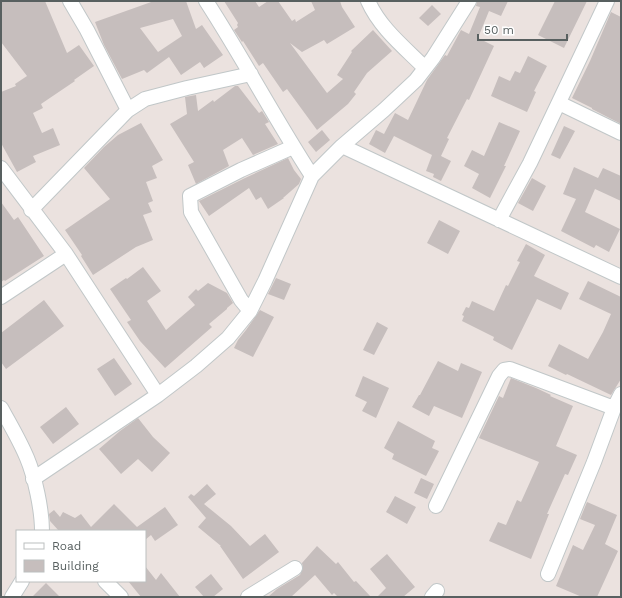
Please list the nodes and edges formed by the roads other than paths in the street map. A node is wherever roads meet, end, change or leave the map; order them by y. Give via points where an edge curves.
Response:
1 (70, 1) edge
2 (206, 1) edge
3 (368, 1) edge
4 (469, 1) edge
5 (607, 1) edge
6 (425, 68) junction
7 (251, 74) junction
8 (558, 103) junction
9 (128, 110) junction
10 (621, 133) edge
11 (342, 146) junction
12 (293, 147) junction
13 (1, 168) edge
14 (312, 176) junction
15 (31, 210) junction
16 (499, 220) junction
17 (66, 254) junction
18 (621, 277) edge
19 (1, 297) edge
20 (250, 311) junction
21 (621, 394) edge
22 (158, 395) junction
23 (1, 408) edge
24 (614, 408) junction
25 (33, 479) junction
26 (436, 506) dead end
27 (42, 525) edge
28 (52, 530) edge
29 (295, 568) dead end
30 (548, 574) dead end
31 (21, 582) edge
32 (106, 582) edge
33 (12, 597) edge
34 (121, 597) edge
35 (248, 597) edge

1 - 9 street
2 - 7 street
3 - 6 street via 383,26
4 - 6 street
5 - 8 street
6 - 11 street via 416,80
7 - 9 street via 145,99
7 - 12 street
8 - 10 street
8 - 16 street via 530,163
9 - 15 street
11 - 14 street
11 - 16 street
12 - 14 street
12 - 20 street via 190,196 191,212 241,300
13 - 15 street
14 - 20 street
15 - 17 street
16 - 18 street
17 - 19 street
17 - 22 street
20 - 22 street via 228,338
21 - 24 street
22 - 25 street
23 - 25 street via 27,457
24 - 26 street via 510,369 504,370
24 - 30 street
25 - 27 street
27 - 28 street
29 - 35 street
31 - 33 street
32 - 34 street

